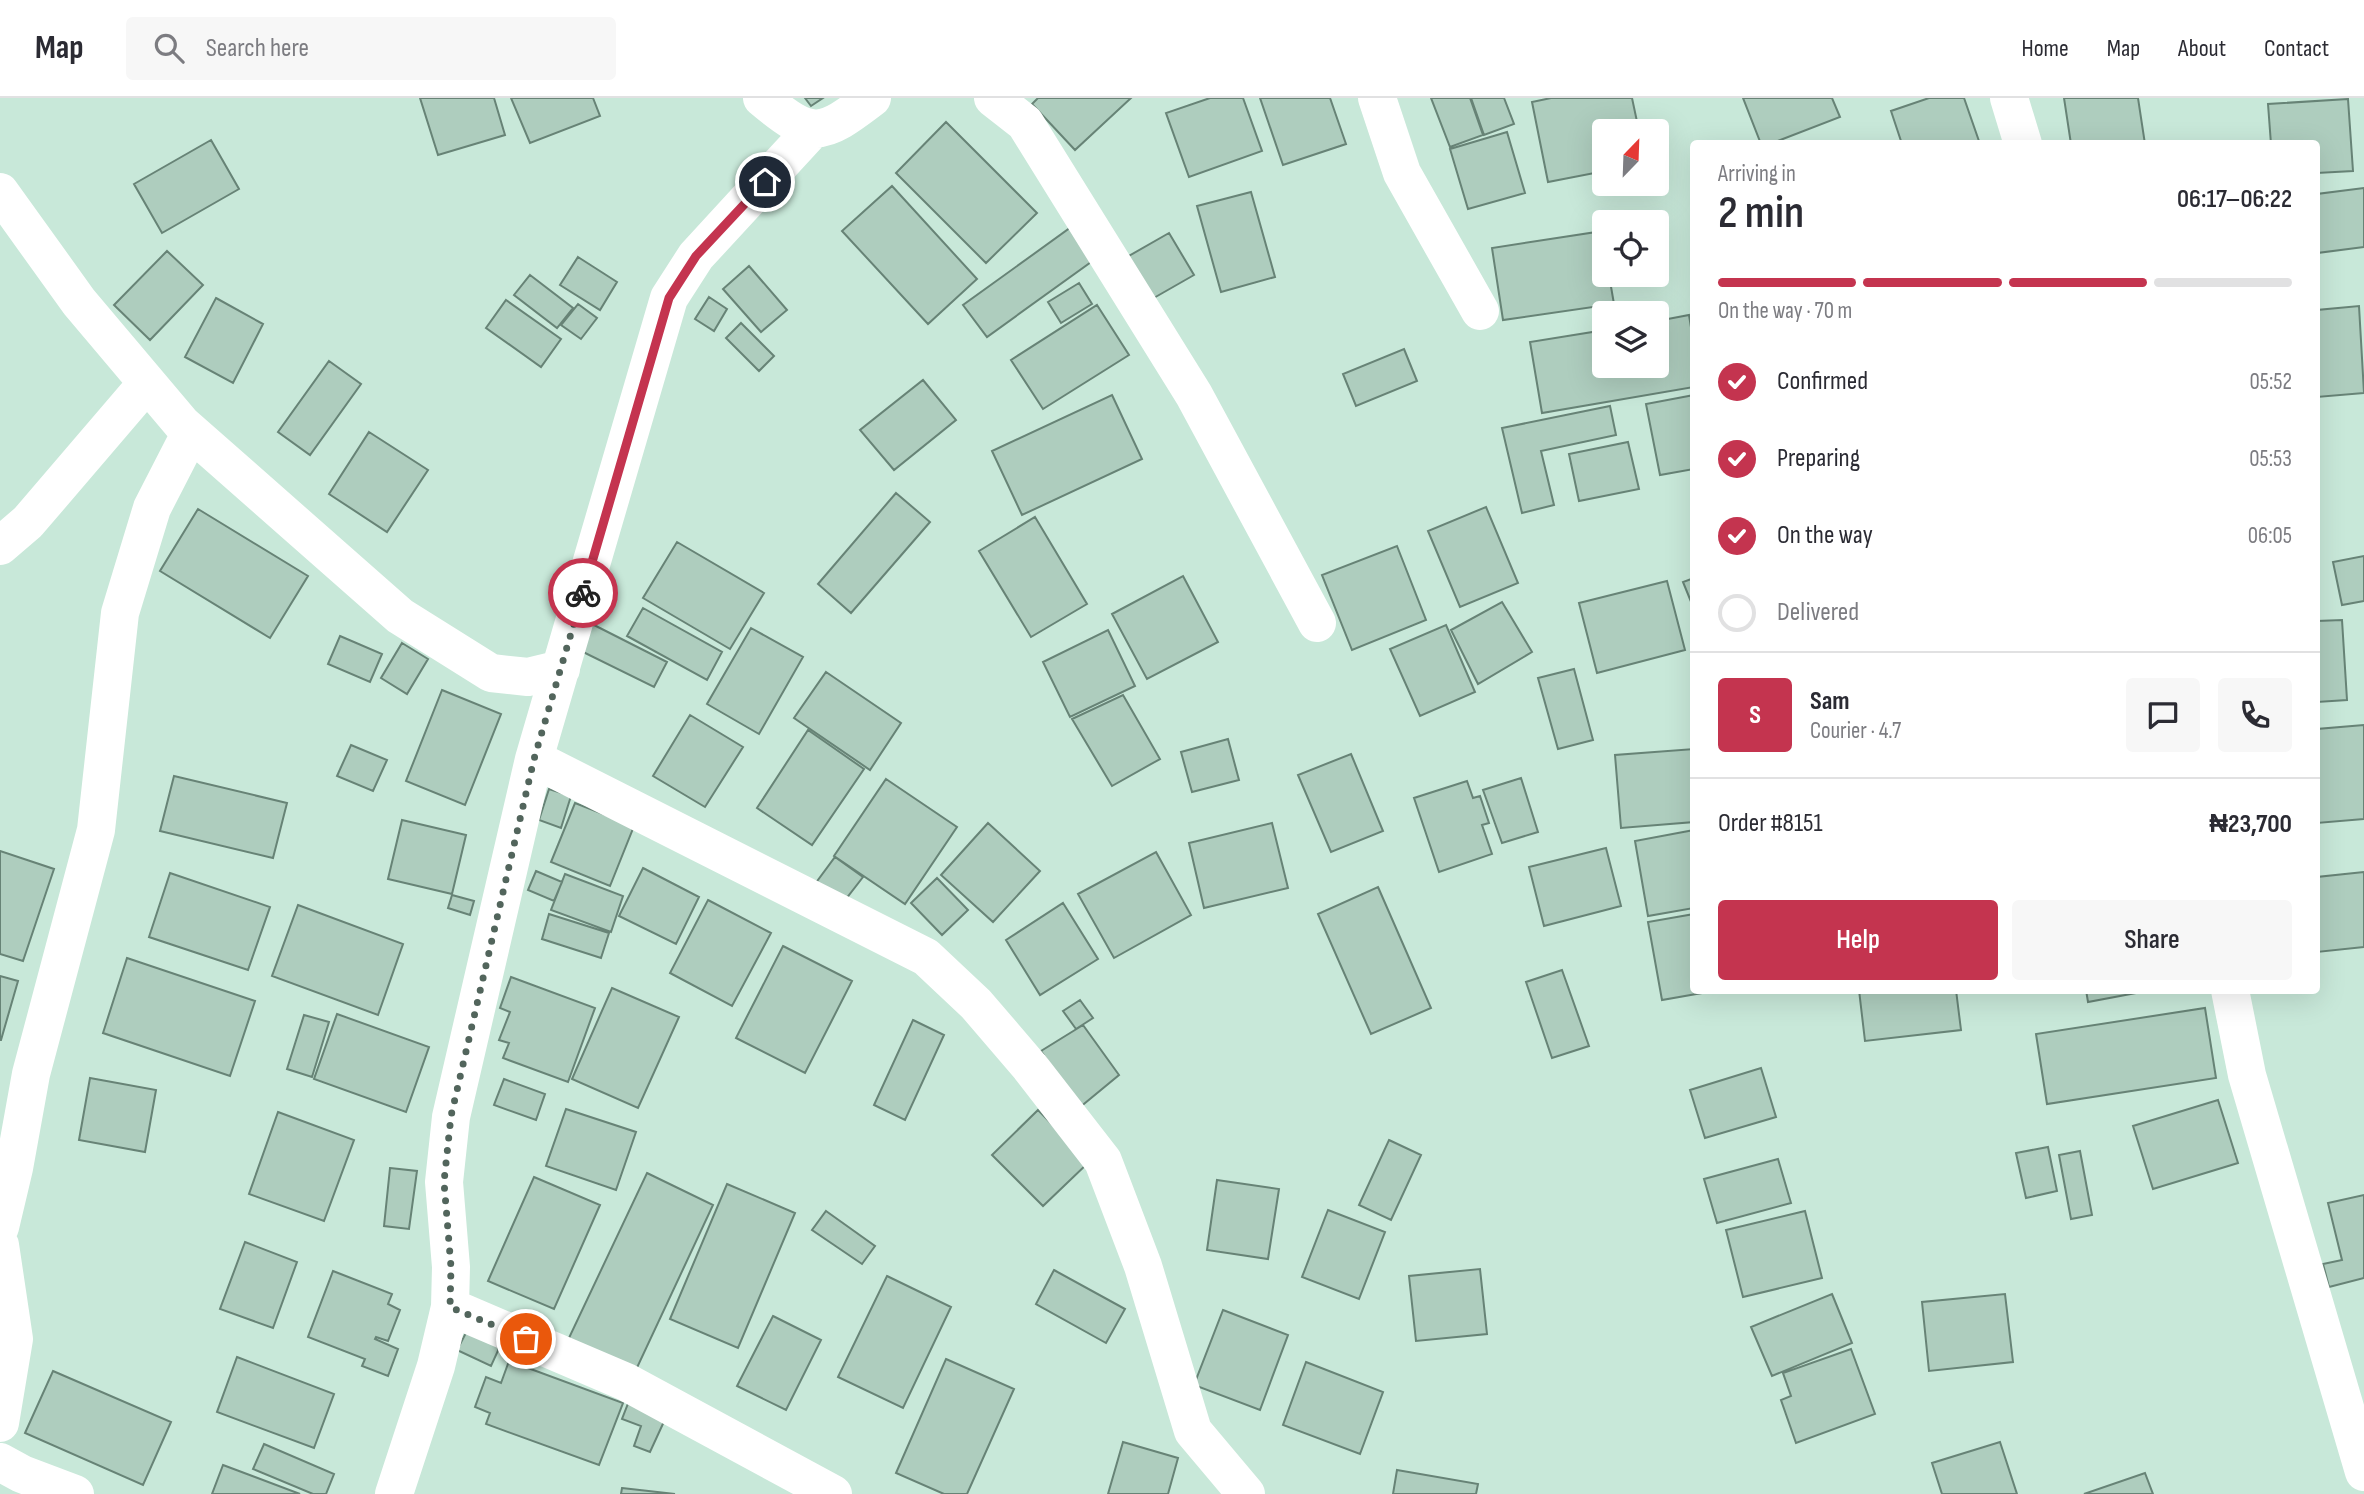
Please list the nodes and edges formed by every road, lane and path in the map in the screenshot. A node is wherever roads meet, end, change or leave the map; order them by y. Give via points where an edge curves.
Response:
1 (762, 98) edge
2 (872, 98) edge
3 (993, 98) edge
4 (1377, 98) edge
5 (2009, 98) edge
6 (812, 130) junction
7 (2022, 140) edge
8 (0, 192) edge
9 (1480, 311) dead end
10 (147, 383) junction
11 (191, 432) junction
12 (0, 546) edge
13 (1317, 623) dead end
14 (561, 669) junction
15 (534, 759) junction
16 (2231, 994) edge
17 (0, 1227) edge
18 (0, 1245) edge
19 (450, 1307) junction
20 (0, 1423) edge
21 (0, 1462) edge
22 (2364, 1472) edge
23 (828, 1493) edge
24 (75, 1494) edge
25 (394, 1494) edge
26 (1246, 1494) edge

1 - 6 street via 789,121
2 - 6 street via 839,123
3 - 13 street via 1025,123 1194,395
4 - 9 street via 1402,173
5 - 7 street
6 - 14 street via 696,256 669,298
8 - 10 street via 79,302
10 - 11 street
10 - 12 street via 28,522
11 - 14 street via 400,616 491,673 528,677
11 - 17 street via 152,508 120,613 96,830 31,1074
14 - 15 street
15 - 19 street via 451,1116 444,1182
15 - 26 street via 926,957 976,1004 1103,1161 1143,1266 1193,1431
16 - 22 street via 2247,1075
18 - 20 street via 14,1339
19 - 23 street via 626,1382
19 - 25 street via 436,1366
21 - 24 street

